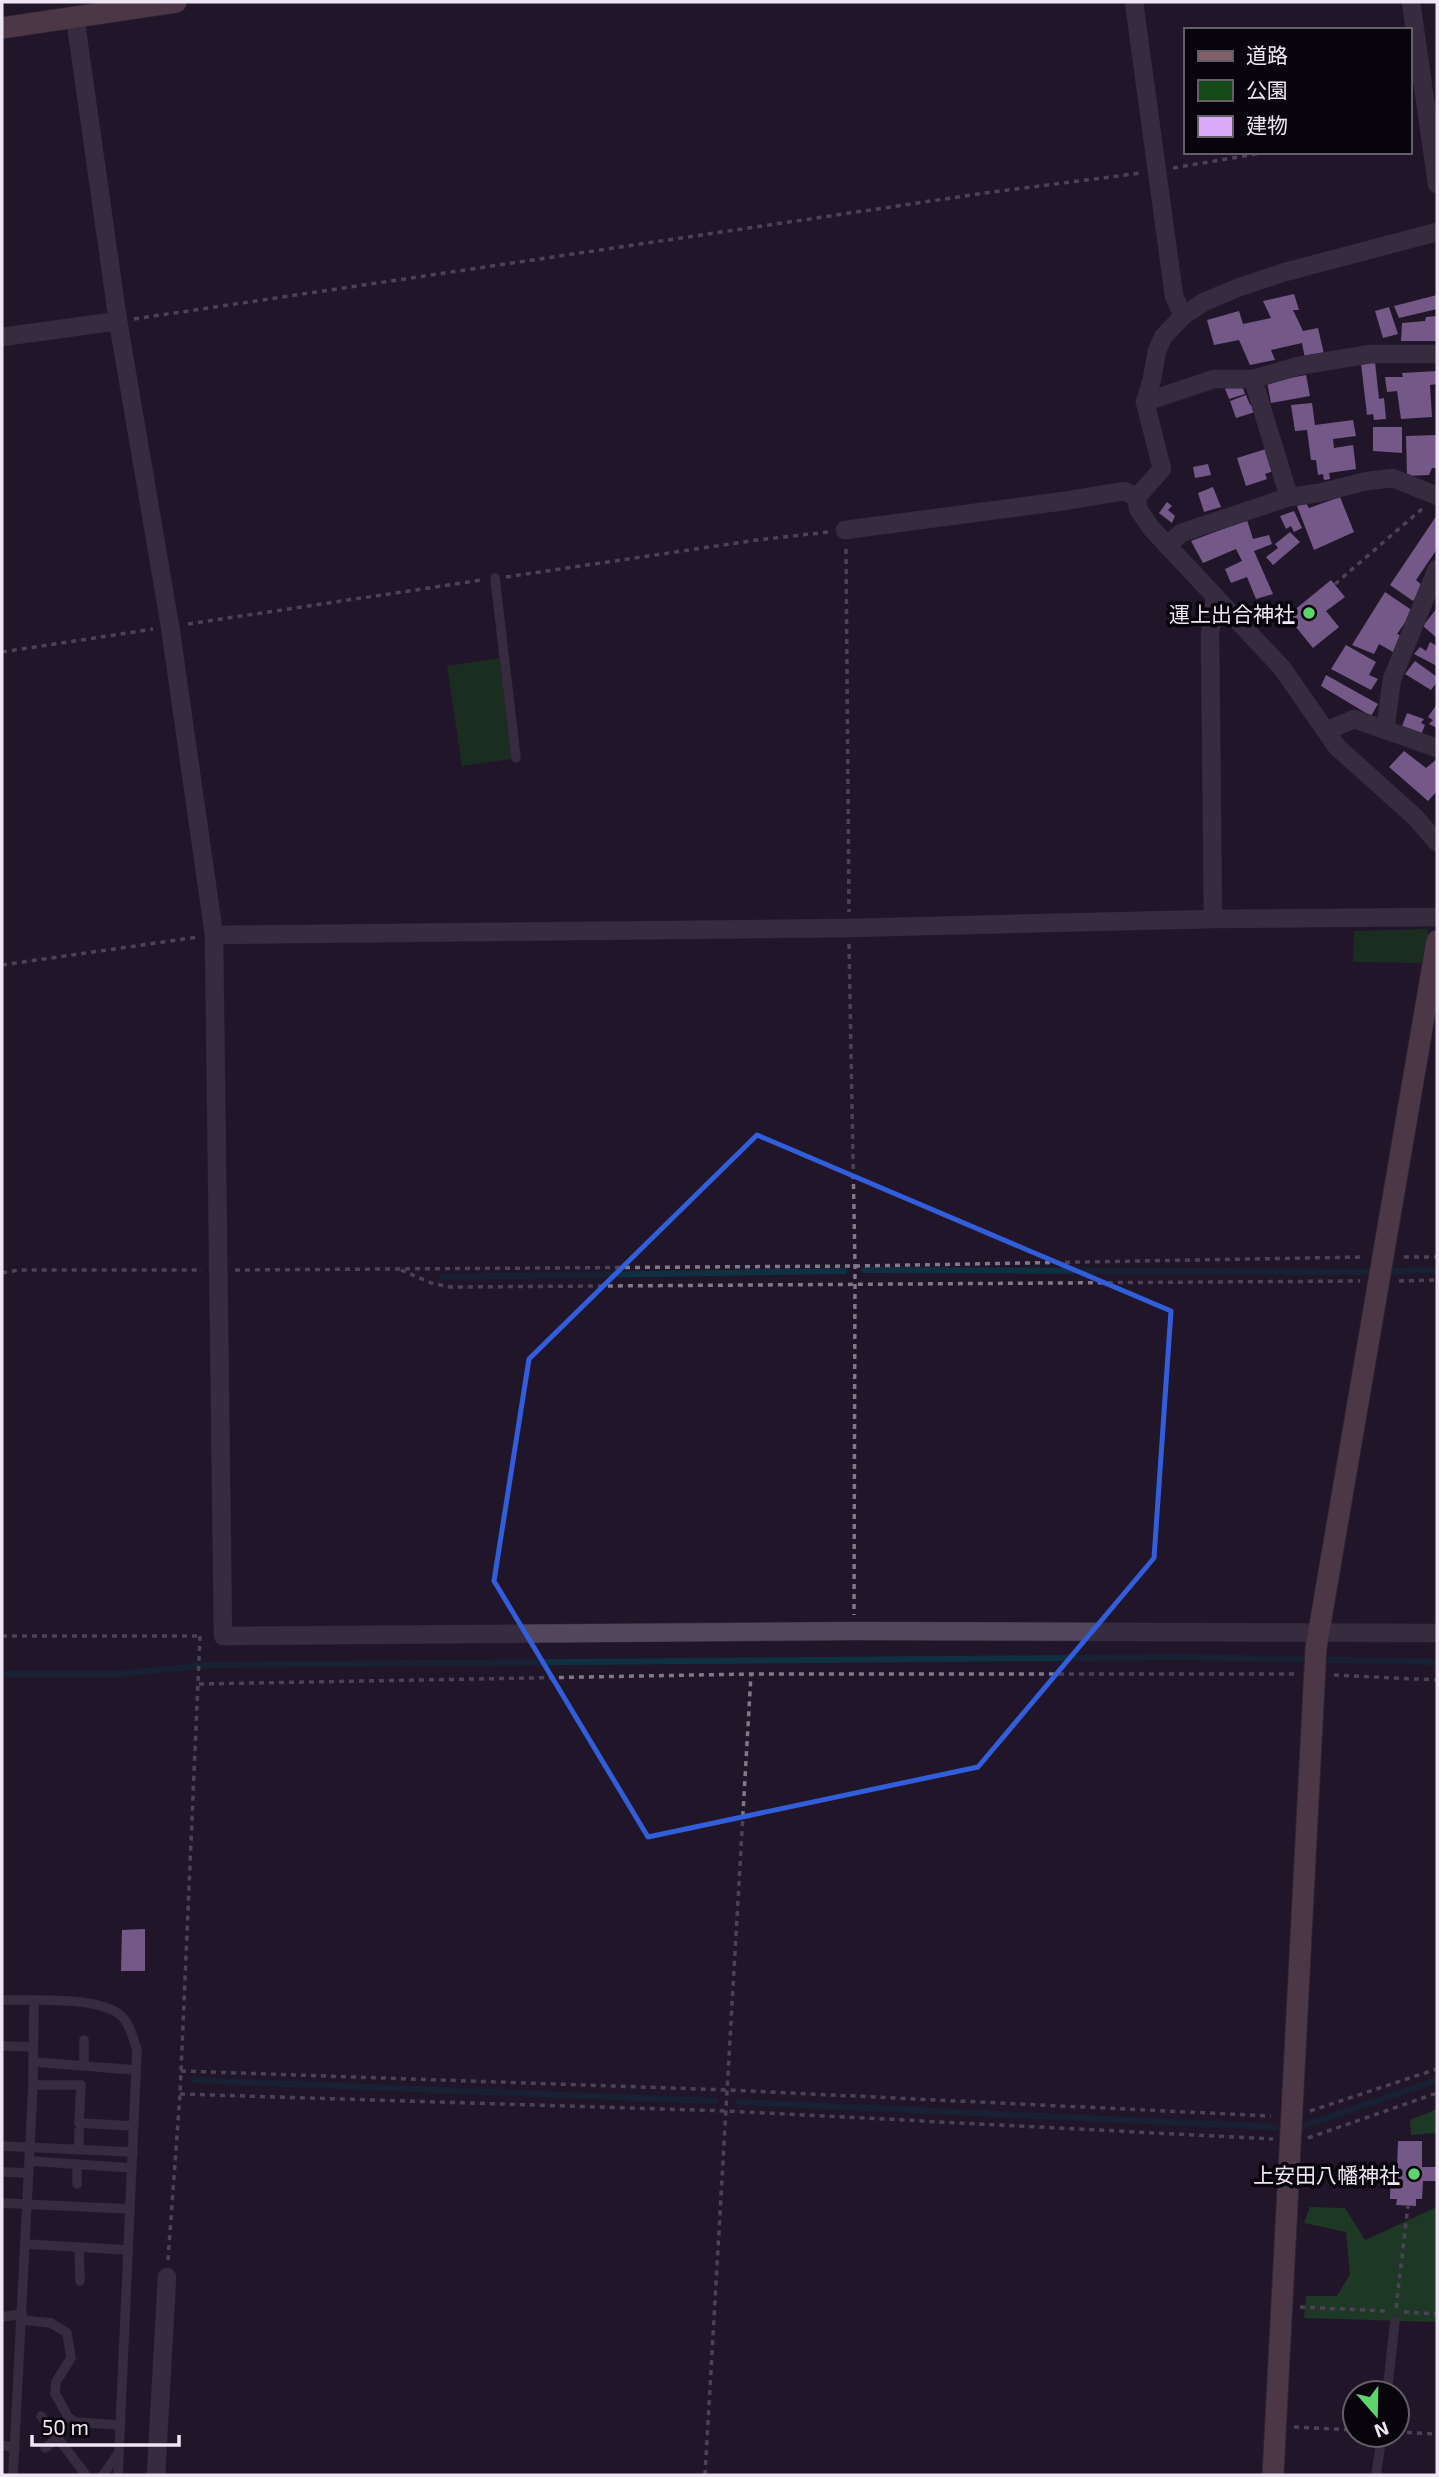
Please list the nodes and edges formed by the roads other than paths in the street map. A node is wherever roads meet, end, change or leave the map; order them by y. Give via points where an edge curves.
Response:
1 (176, 2) edge
2 (1134, 2) edge
3 (1411, 2) edge
4 (87, 11) edge
5 (2, 28) edge
6 (1437, 184) edge
7 (1437, 232) edge
8 (1183, 316) junction
9 (118, 321) junction
10 (2, 337) edge
11 (1437, 354) edge
12 (1253, 379) junction
13 (1145, 402) junction
14 (1137, 496) junction
15 (1289, 497) junction
16 (1432, 500) edge
17 (845, 530) road end
18 (1167, 546) junction
19 (1437, 569) edge
20 (495, 579) road end
21 (1215, 598) junction
22 (1385, 730) junction
23 (1326, 731) junction
24 (1437, 748) edge
25 (516, 758) dead end
26 (1437, 842) edge
27 (1437, 917) edge
28 (1213, 919) junction
29 (214, 935) junction
30 (1437, 941) edge
31 (1437, 1633) edge
32 (1315, 1655) junction
33 (2, 2000) edge
34 (34, 2001) junction
35 (85, 2040) dead end
36 (2, 2046) edge
37 (33, 2047) junction
38 (33, 2062) junction
39 (84, 2066) junction
40 (136, 2070) junction
41 (33, 2085) junction
42 (134, 2126) junction
43 (79, 2131) dead end
44 (2, 2146) edge
45 (30, 2147) junction
46 (79, 2150) junction
47 (133, 2152) junction
48 (29, 2161) junction
49 (77, 2164) junction
50 (2, 2165) edge
51 (132, 2168) junction
52 (2, 2173) edge
53 (29, 2173) junction
54 (77, 2184) dead end
55 (2, 2203) edge
56 (27, 2204) junction
57 (130, 2209) junction
58 (25, 2244) junction
59 (79, 2247) junction
60 (128, 2250) junction
61 (167, 2277) road end
62 (80, 2281) dead end
63 (1395, 2316) road end
64 (2, 2317) edge
65 (22, 2317) junction
66 (1388, 2379) edge
67 (41, 2416) dead end
68 (119, 2425) junction
69 (57, 2438) junction
70 (2, 2445) edge
71 (15, 2448) junction
72 (46, 2448) dead end
73 (1380, 2449) edge
74 (119, 2452) junction
75 (13, 2475) edge
76 (86, 2475) edge
77 (103, 2475) edge
78 (118, 2475) edge
79 (156, 2475) edge
80 (1273, 2475) edge
81 (1376, 2475) edge

1 - 4 street
2 - 8 street via 1174,296
3 - 6 street
4 - 5 street
4 - 9 street
7 - 8 street via 1261,280 1204,302
8 - 13 street via 1163,337
9 - 10 street
9 - 29 street via 170,626
11 - 12 street via 1370,354
12 - 13 street via 1214,379
12 - 15 street
13 - 14 street via 1161,469
14 - 17 street via 1124,491
14 - 18 street via 1138,509
15 - 16 street via 1393,478
15 - 18 street via 1181,533
18 - 21 street
19 - 22 street via 1392,680
20 - 25 lane
21 - 23 street via 1282,668
21 - 28 street via 1210,634
22 - 23 street via 1353,719
22 - 24 street
23 - 26 street
27 - 28 street
28 - 29 street
29 - 32 street via 223,1636 854,1632
30 - 32 street
31 - 32 street
32 - 80 street
33 - 34 lane
34 - 37 lane
34 - 40 lane via 106,2006 123,2017 137,2050
35 - 39 lane
36 - 37 lane
37 - 38 lane
38 - 39 lane
38 - 41 lane
39 - 40 lane
40 - 42 lane
41 - 42 lane via 81,2085 79,2123
41 - 45 lane
42 - 47 lane
43 - 46 lane
44 - 45 lane
45 - 46 lane
45 - 48 lane
46 - 47 lane
47 - 51 lane
48 - 49 lane
48 - 53 lane
49 - 51 lane
49 - 54 lane
50 - 52 lane
51 - 57 lane
52 - 53 lane
53 - 56 lane
55 - 56 lane
56 - 57 lane
56 - 58 lane
57 - 60 lane
58 - 59 lane
58 - 65 lane
59 - 60 lane
59 - 62 lane
60 - 68 lane
61 - 79 street
63 - 66 lane
64 - 65 lane
65 - 68 lane via 51,2323 67,2333 71,2358 56,2382 55,2393 68,2417 75,2422
65 - 71 lane
67 - 69 lane
68 - 74 lane
69 - 72 lane
69 - 76 lane
70 - 71 lane
71 - 75 lane
73 - 81 lane
74 - 77 lane
74 - 78 lane

